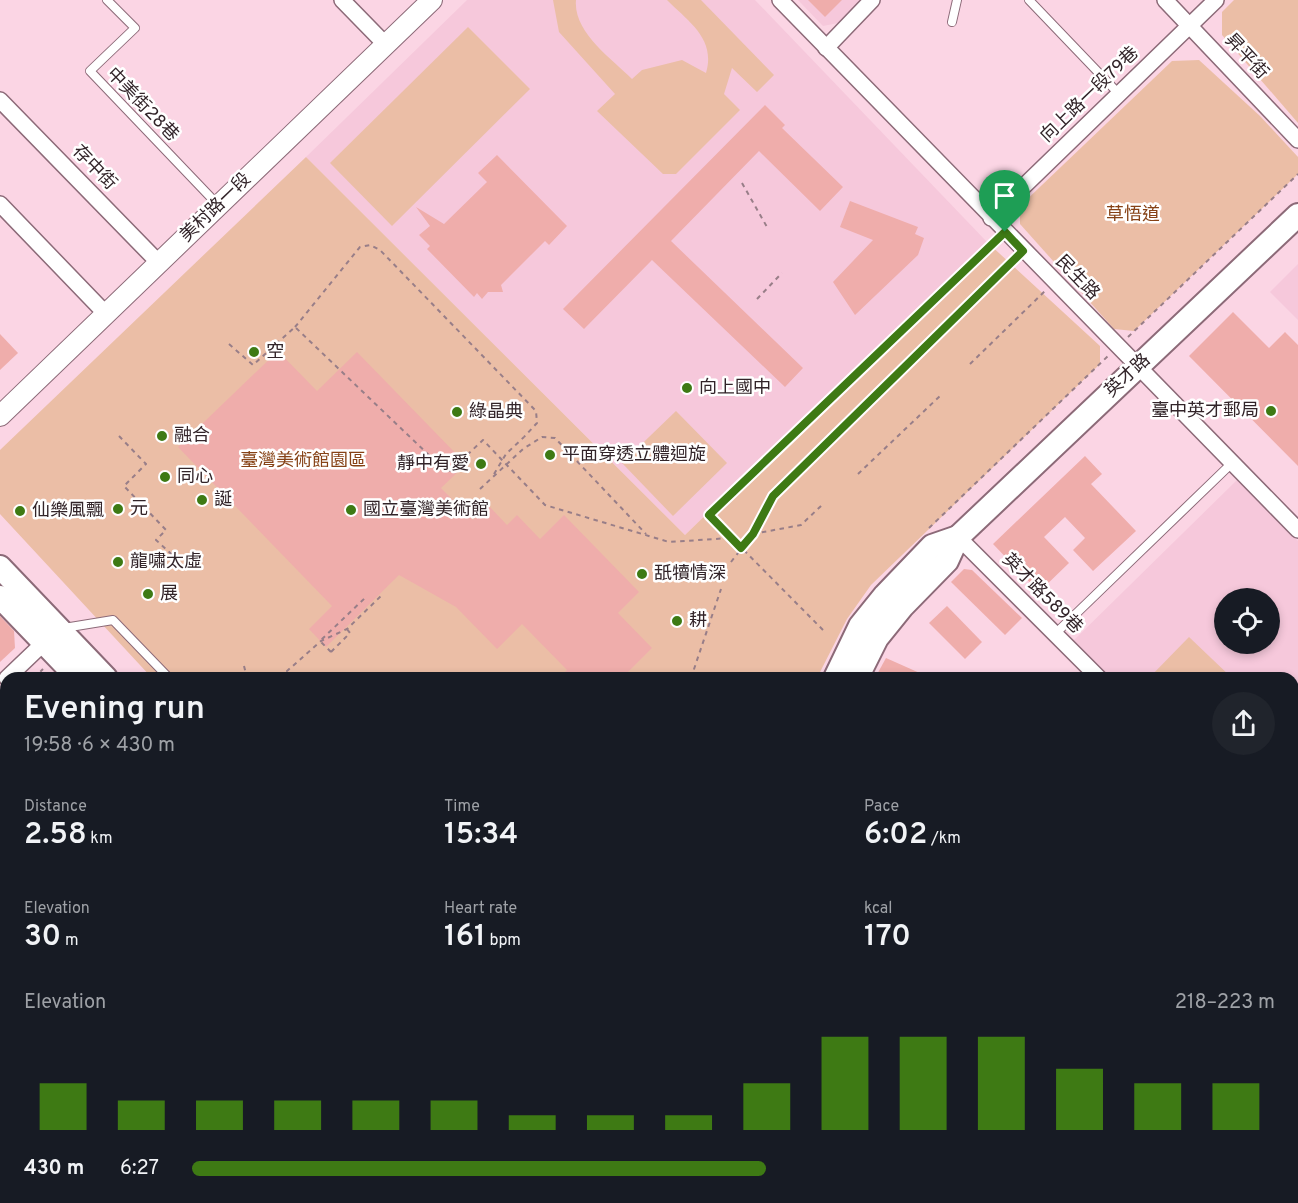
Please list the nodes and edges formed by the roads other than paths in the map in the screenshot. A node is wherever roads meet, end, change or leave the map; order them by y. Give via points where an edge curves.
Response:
1 (107, 0) edge
2 (342, 0) edge
3 (432, 0) edge
4 (780, 0) edge
5 (872, 0) edge
6 (957, 0) edge
7 (1029, 0) edge
8 (1165, 0) edge
9 (1216, 0) edge
10 (952, 22) dead end
11 (1190, 26) junction
12 (386, 45) junction
13 (826, 48) junction
14 (1119, 94) junction
15 (0, 100) edge
16 (1298, 140) edge
17 (0, 204) edge
18 (219, 206) junction
19 (1298, 215) edge
20 (991, 218) junction
21 (159, 262) junction
22 (106, 314) junction
23 (1137, 368) junction
24 (0, 416) edge
25 (1232, 463) junction
26 (1298, 530) edge
27 (958, 537) junction
28 (0, 567) edge
29 (0, 597) edge
30 (1054, 634) junction
31 (51, 635) junction
32 (12, 672) edge
33 (74, 672) edge
34 (98, 672) edge
35 (163, 672) edge
36 (837, 672) edge
37 (860, 672) edge
38 (1093, 672) edge

1 - 18 lane, 中美街28巷 via 135,28 90,71
2 - 12 street
3 - 12 street, 美村路一段
4 - 13 street, 民生路
5 - 13 street
6 - 10 lane
7 - 14 lane
8 - 11 street, 昇平街
9 - 11 street, 向上路一段79巷
11 - 14 street, 向上路一段79巷
11 - 16 street, 昇平街
12 - 18 street, 美村路一段
13 - 20 street, 民生路
14 - 20 street, 向上路一段79巷
15 - 21 street, 存中街
17 - 22 street
18 - 21 street, 美村路一段
19 - 23 main road, 英才路
20 - 23 street, 民生路
21 - 22 street, 美村路一段
22 - 24 street, 美村路一段
23 - 25 street, 民生路
23 - 27 main road, 英才路
25 - 26 street, 民生路
25 - 30 lane
27 - 30 street, 英才路589巷
27 - 36 main road, 英才路 via 932,546 885,595 860,626
27 - 37 main road, 英才路 via 947,561 877,638
28 - 31 main road
29 - 31 main road
30 - 38 street, 英才路589巷
31 - 32 street
31 - 33 main road
31 - 34 main road
31 - 35 lane via 113,620

